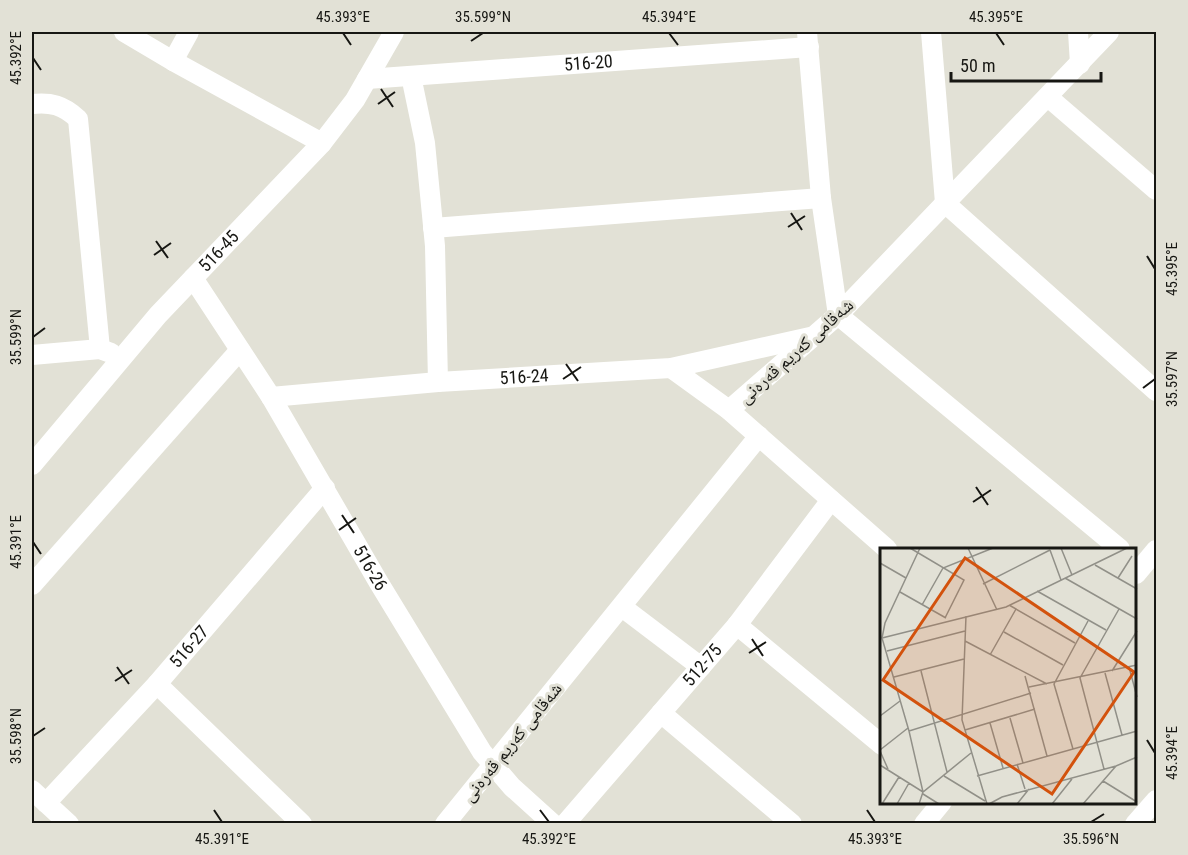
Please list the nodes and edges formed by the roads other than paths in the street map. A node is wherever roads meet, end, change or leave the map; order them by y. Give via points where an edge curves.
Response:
1 (124, 32) edge
2 (189, 32) edge
3 (394, 32) edge
4 (931, 32) edge
5 (1078, 32) edge
6 (1109, 32) edge
7 (808, 39) edge
8 (173, 61) junction
9 (1080, 64) junction
10 (411, 76) junction
11 (367, 79) junction
12 (1048, 97) junction
13 (39, 103) edge
14 (322, 142) junction
15 (1156, 190) edge
16 (821, 198) junction
17 (945, 203) junction
18 (433, 228) junction
19 (194, 278) junction
20 (838, 315) junction
21 (810, 338) junction
22 (100, 349) junction
23 (240, 350) junction
24 (32, 355) edge
25 (122, 357) junction
26 (672, 368) junction
27 (438, 382) junction
28 (1156, 391) edge
29 (271, 396) junction
30 (729, 410) junction
31 (759, 436) junction
32 (32, 465) edge
33 (325, 488) junction
34 (831, 500) junction
35 (886, 548) edge
36 (1119, 548) edge
37 (1156, 550) edge
38 (1138, 568) edge
39 (32, 585) edge
40 (622, 607) junction
41 (737, 625) junction
42 (701, 667) junction
43 (157, 684) junction
44 (661, 713) junction
45 (880, 743) edge
46 (494, 766) junction
47 (39, 796) edge
48 (1156, 800) edge
49 (940, 804) edge
50 (924, 823) edge
51 (69, 824) edge
52 (302, 824) edge
53 (446, 824) edge
54 (553, 824) edge
55 (566, 824) edge
56 (792, 824) edge
57 (1135, 824) edge

1 - 8 street
2 - 8 street
3 - 11 street, 516-45
4 - 17 street
5 - 9 street
6 - 9 street, شەقامی کەریم قەرەنی
7 - 10 street, 516-20
7 - 16 street
8 - 14 street
9 - 12 street, شەقامی کەریم قەرەنی
10 - 11 street, 516-20
10 - 18 street via 425,143
11 - 14 street, 516-45
12 - 15 street
12 - 17 street, شەقامی کەریم قەرەنی
13 - 22 street via 66,108 78,119
14 - 19 street, 516-45
16 - 18 street
16 - 20 street
17 - 20 street, شەقامی کەریم قەرەنی
17 - 28 street
18 - 27 street
19 - 23 street, 516-26
19 - 25 street, 516-45
20 - 21 street, شەقامی کەریم قەرەنی
20 - 36 street
21 - 26 street, 516-24
21 - 30 street, شەقامی کەریم قەرەنی
22 - 24 street
22 - 25 street
23 - 29 street, 516-26
23 - 39 street
25 - 32 street, 516-45
26 - 27 street, 516-24
26 - 30 street
27 - 29 street, 516-24
29 - 33 street, 516-26
30 - 31 street, شەقامی کەریم قەرەنی
31 - 34 street
31 - 40 street, شەقامی کەریم قەرەنی
33 - 43 street, 516-27
33 - 46 street, 516-26 via 378,583
34 - 35 street
34 - 41 street, 512-75
37 - 38 street
40 - 42 street
40 - 46 street, شەقامی کەریم قەرەنی
41 - 42 street, 512-75
41 - 45 street
42 - 44 street, 512-75
43 - 47 street, 516-27
43 - 52 street
44 - 55 street, 512-75
44 - 56 street
46 - 53 street, شەقامی کەریم قەرەنی
46 - 54 street, 516-26
47 - 51 street
48 - 57 street
49 - 50 street

